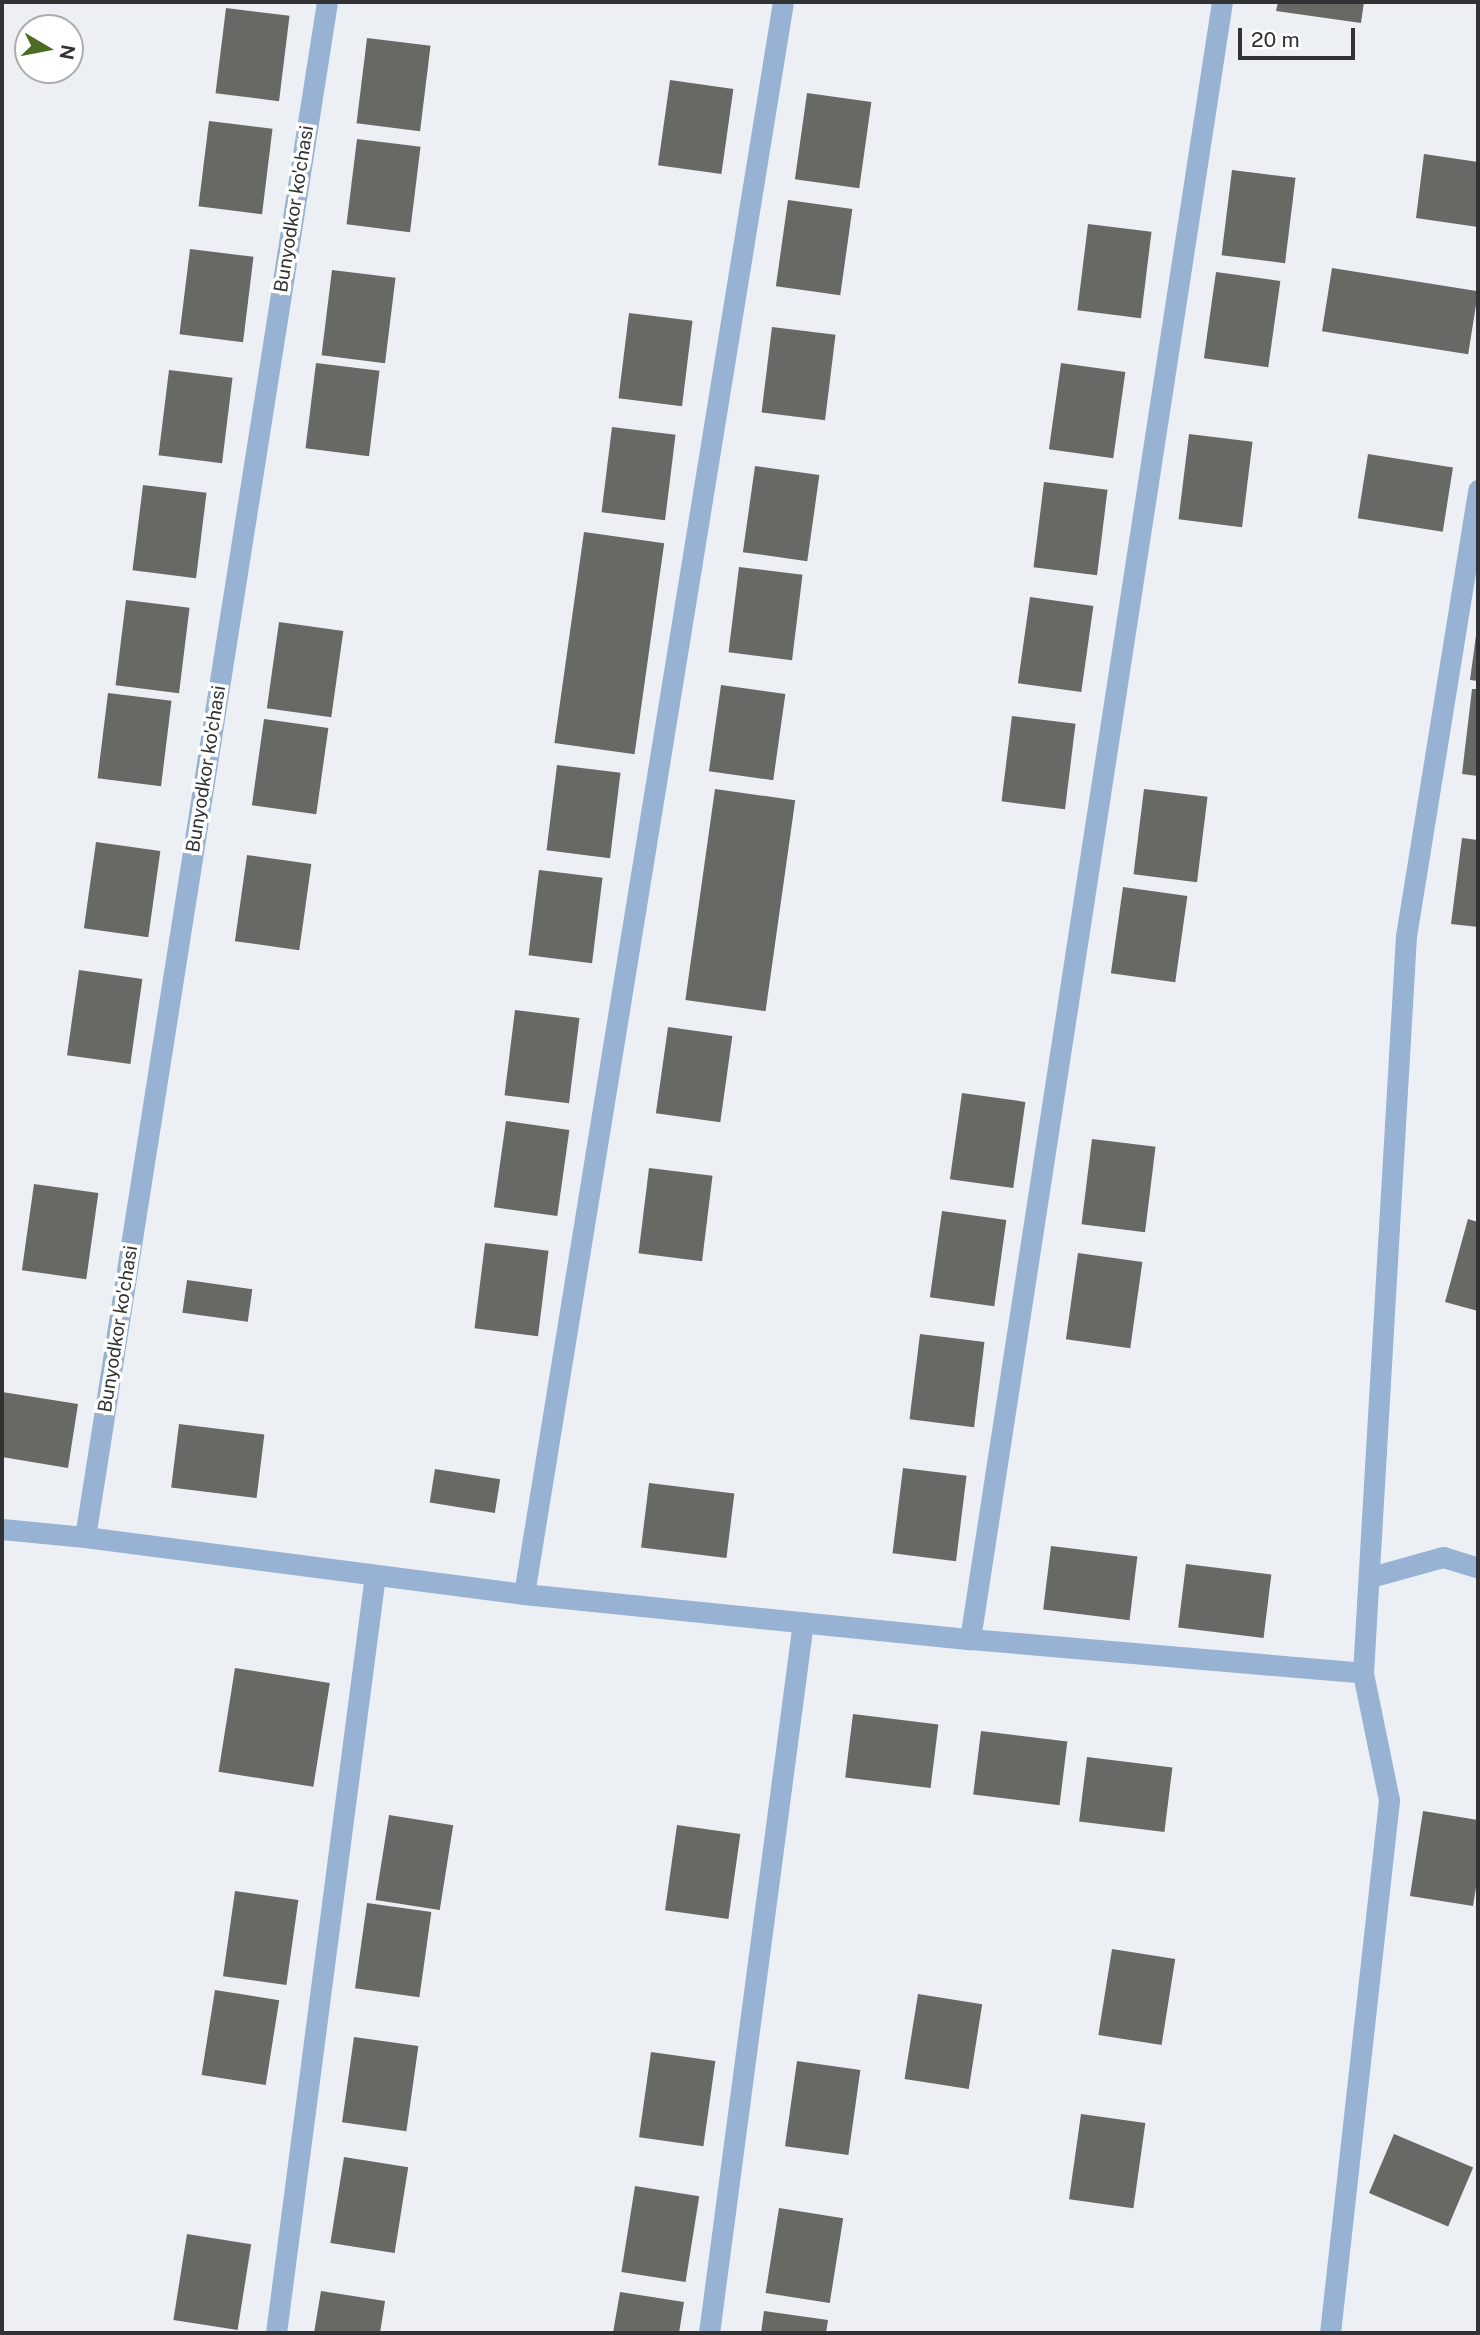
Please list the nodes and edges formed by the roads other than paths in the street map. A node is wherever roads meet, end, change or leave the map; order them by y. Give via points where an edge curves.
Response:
1 (327, 2) edge
2 (783, 2) edge
3 (1222, 2) edge
4 (1478, 490) edge
5 (2, 1529) edge
6 (85, 1537) junction
7 (1478, 1568) edge
8 (374, 1575) junction
9 (1371, 1577) junction
10 (524, 1594) junction
11 (803, 1622) junction
12 (970, 1639) junction
13 (1363, 1673) junction
14 (276, 2333) edge
15 (709, 2333) edge
16 (1330, 2333) edge

1 - 6 street, Bunyodkor ko'chasi
2 - 10 street
3 - 12 street
4 - 9 street via 1406,936
5 - 6 street
6 - 8 street
7 - 9 street via 1443,1557
8 - 10 street
8 - 14 street
9 - 13 street
10 - 11 street
11 - 12 street
11 - 15 street
12 - 13 street
13 - 16 street via 1389,1800

